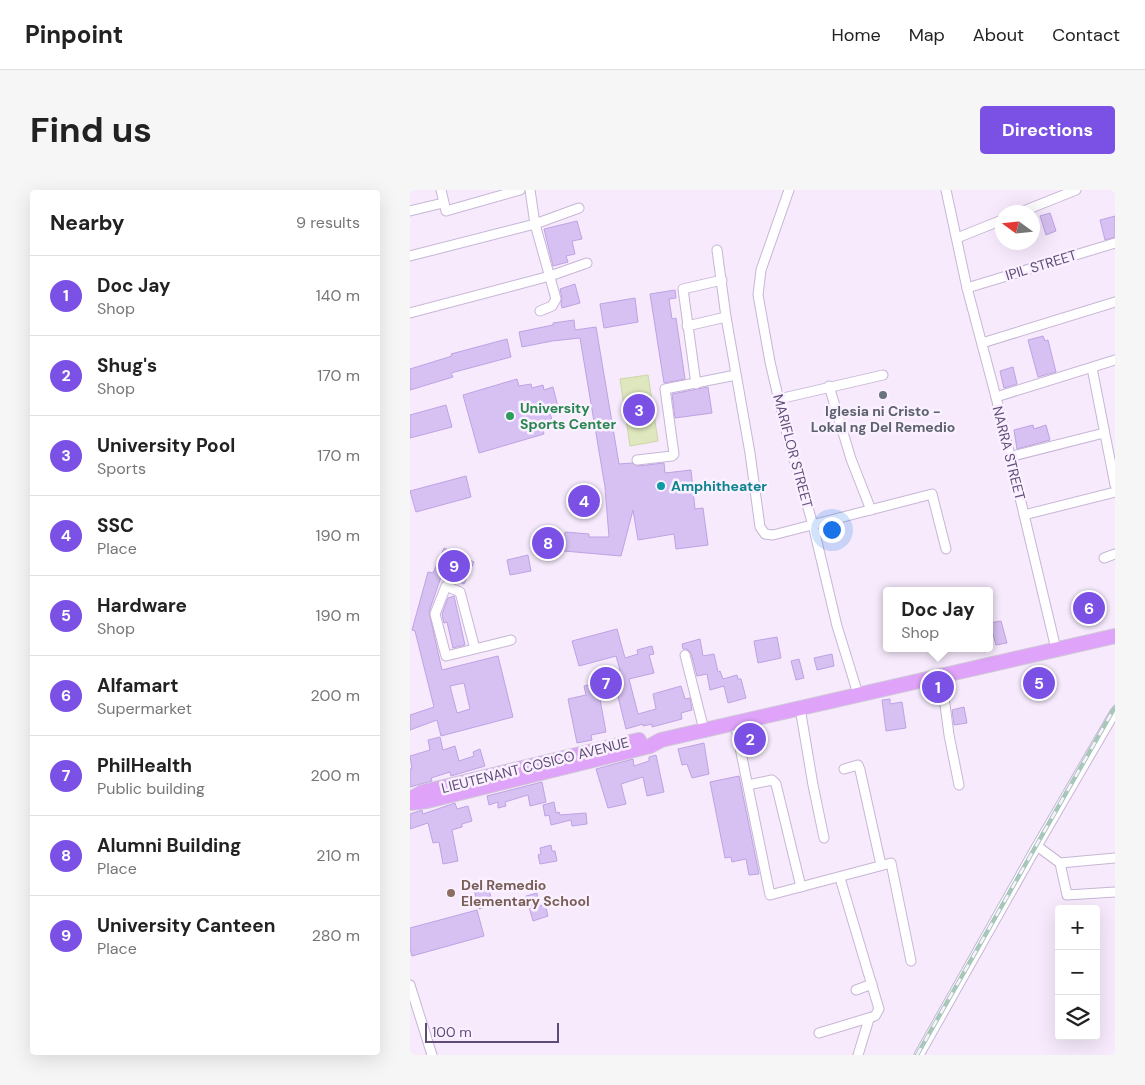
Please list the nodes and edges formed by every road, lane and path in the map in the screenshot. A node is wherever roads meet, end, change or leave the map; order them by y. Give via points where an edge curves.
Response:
1 (441, 190) edge
2 (520, 190) edge
3 (530, 190) edge
4 (789, 190) edge
5 (946, 190) edge
6 (1076, 190) edge
7 (492, 194) edge
8 (443, 203) junction
9 (1038, 205) edge
10 (579, 208) dead end
11 (410, 212) edge
12 (995, 223) edge
13 (535, 224) junction
14 (957, 238) junction
15 (1115, 242) edge
16 (717, 250) dead end
17 (410, 256) edge
18 (587, 263) dead end
19 (550, 276) junction
20 (722, 280) junction
21 (967, 288) junction
22 (1115, 302) edge
23 (540, 310) dead end
24 (410, 313) edge
25 (726, 317) junction
26 (687, 326) junction
27 (982, 343) junction
28 (1115, 360) edge
29 (1092, 368) junction
30 (736, 375) junction
31 (883, 375) dead end
32 (696, 384) junction
33 (829, 386) junction
34 (996, 397) junction
35 (779, 399) junction
36 (1104, 433) junction
37 (1009, 457) junction
38 (637, 460) dead end
39 (1115, 485) edge
40 (1115, 492) edge
41 (871, 510) junction
42 (1024, 515) junction
43 (813, 525) junction
44 (946, 549) dead end
45 (1115, 554) edge
46 (1104, 558) dead end
47 (1115, 636) edge
48 (511, 640) dead end
49 (474, 649) junction
50 (1056, 650) junction
51 (685, 655) dead end
52 (941, 676) junction
53 (858, 694) junction
54 (800, 708) junction
55 (1115, 712) edge
56 (735, 723) junction
57 (704, 730) junction
58 (844, 768) dead end
59 (748, 785) junction
60 (959, 785) dead end
61 (410, 801) edge
62 (824, 838) dead end
63 (1037, 846) junction
64 (1115, 858) edge
65 (1060, 863) junction
66 (881, 865) junction
67 (840, 878) junction
68 (801, 887) junction
69 (1115, 892) edge
70 (911, 961) dead end
71 (872, 984) junction
72 (410, 985) edge
73 (856, 990) dead end
74 (869, 1019) junction
75 (819, 1033) dead end
76 (432, 1055) edge
77 (858, 1055) edge
78 (919, 1055) edge

1 - 8 street
2 - 7 street
3 - 13 street
4 - 35 street, MARIFLOR STREET via 761,270 758,295
5 - 14 street, NARRA STREET
6 - 9 street
7 - 8 street via 446,211
8 - 11 street
10 - 13 street
12 - 14 street
13 - 17 street
13 - 19 street
14 - 21 street, NARRA STREET
15 - 21 street, IPIL STREET
16 - 20 street
18 - 19 street
19 - 23 street via 556,299 552,306
19 - 24 street
20 - 25 street
20 - 26 street via 683,289
21 - 27 street, NARRA STREET
22 - 27 street
25 - 26 street
25 - 30 street
26 - 32 street
27 - 34 street, NARRA STREET
28 - 29 street
29 - 34 street
29 - 36 street
30 - 32 street
30 - 43 street via 760,527 765,534 773,535
31 - 33 street
32 - 38 street via 664,390 674,454
33 - 35 street
33 - 41 street via 851,459
34 - 37 street, NARRA STREET
35 - 43 street, MARIFLOR STREET
36 - 37 street
36 - 39 street
37 - 42 street, NARRA STREET
40 - 42 street
41 - 43 street
41 - 44 street via 932,494
42 - 50 street, NARRA STREET
43 - 53 street, MARIFLOR STREET via 837,626
45 - 46 street
47 - 50 main road, LIEUTENANT COSICO AVENUE
48 - 49 street
49 - 49 street via 446,656 435,614 446,586 460,592
50 - 52 main road, LIEUTENANT COSICO AVENUE
51 - 57 street
52 - 53 main road, LIEUTENANT COSICO AVENUE
52 - 60 street
53 - 54 main road, LIEUTENANT COSICO AVENUE
54 - 56 main road, LIEUTENANT COSICO AVENUE
54 - 62 street
55 - 63 street
56 - 57 main road, LIEUTENANT COSICO AVENUE
56 - 59 street
57 - 61 main road, LIEUTENANT COSICO AVENUE via 662,740 648,738 617,744 423,792
58 - 66 street via 858,765 860,770
59 - 68 street via 772,780 776,784
59 - 68 street via 770,895
63 - 65 street
63 - 78 street
64 - 65 street
65 - 69 street via 1067,895
66 - 67 street
66 - 70 street via 891,863
67 - 68 street
67 - 71 street
71 - 73 street
71 - 74 street via 879,1008
72 - 76 street
74 - 75 street
74 - 77 street

